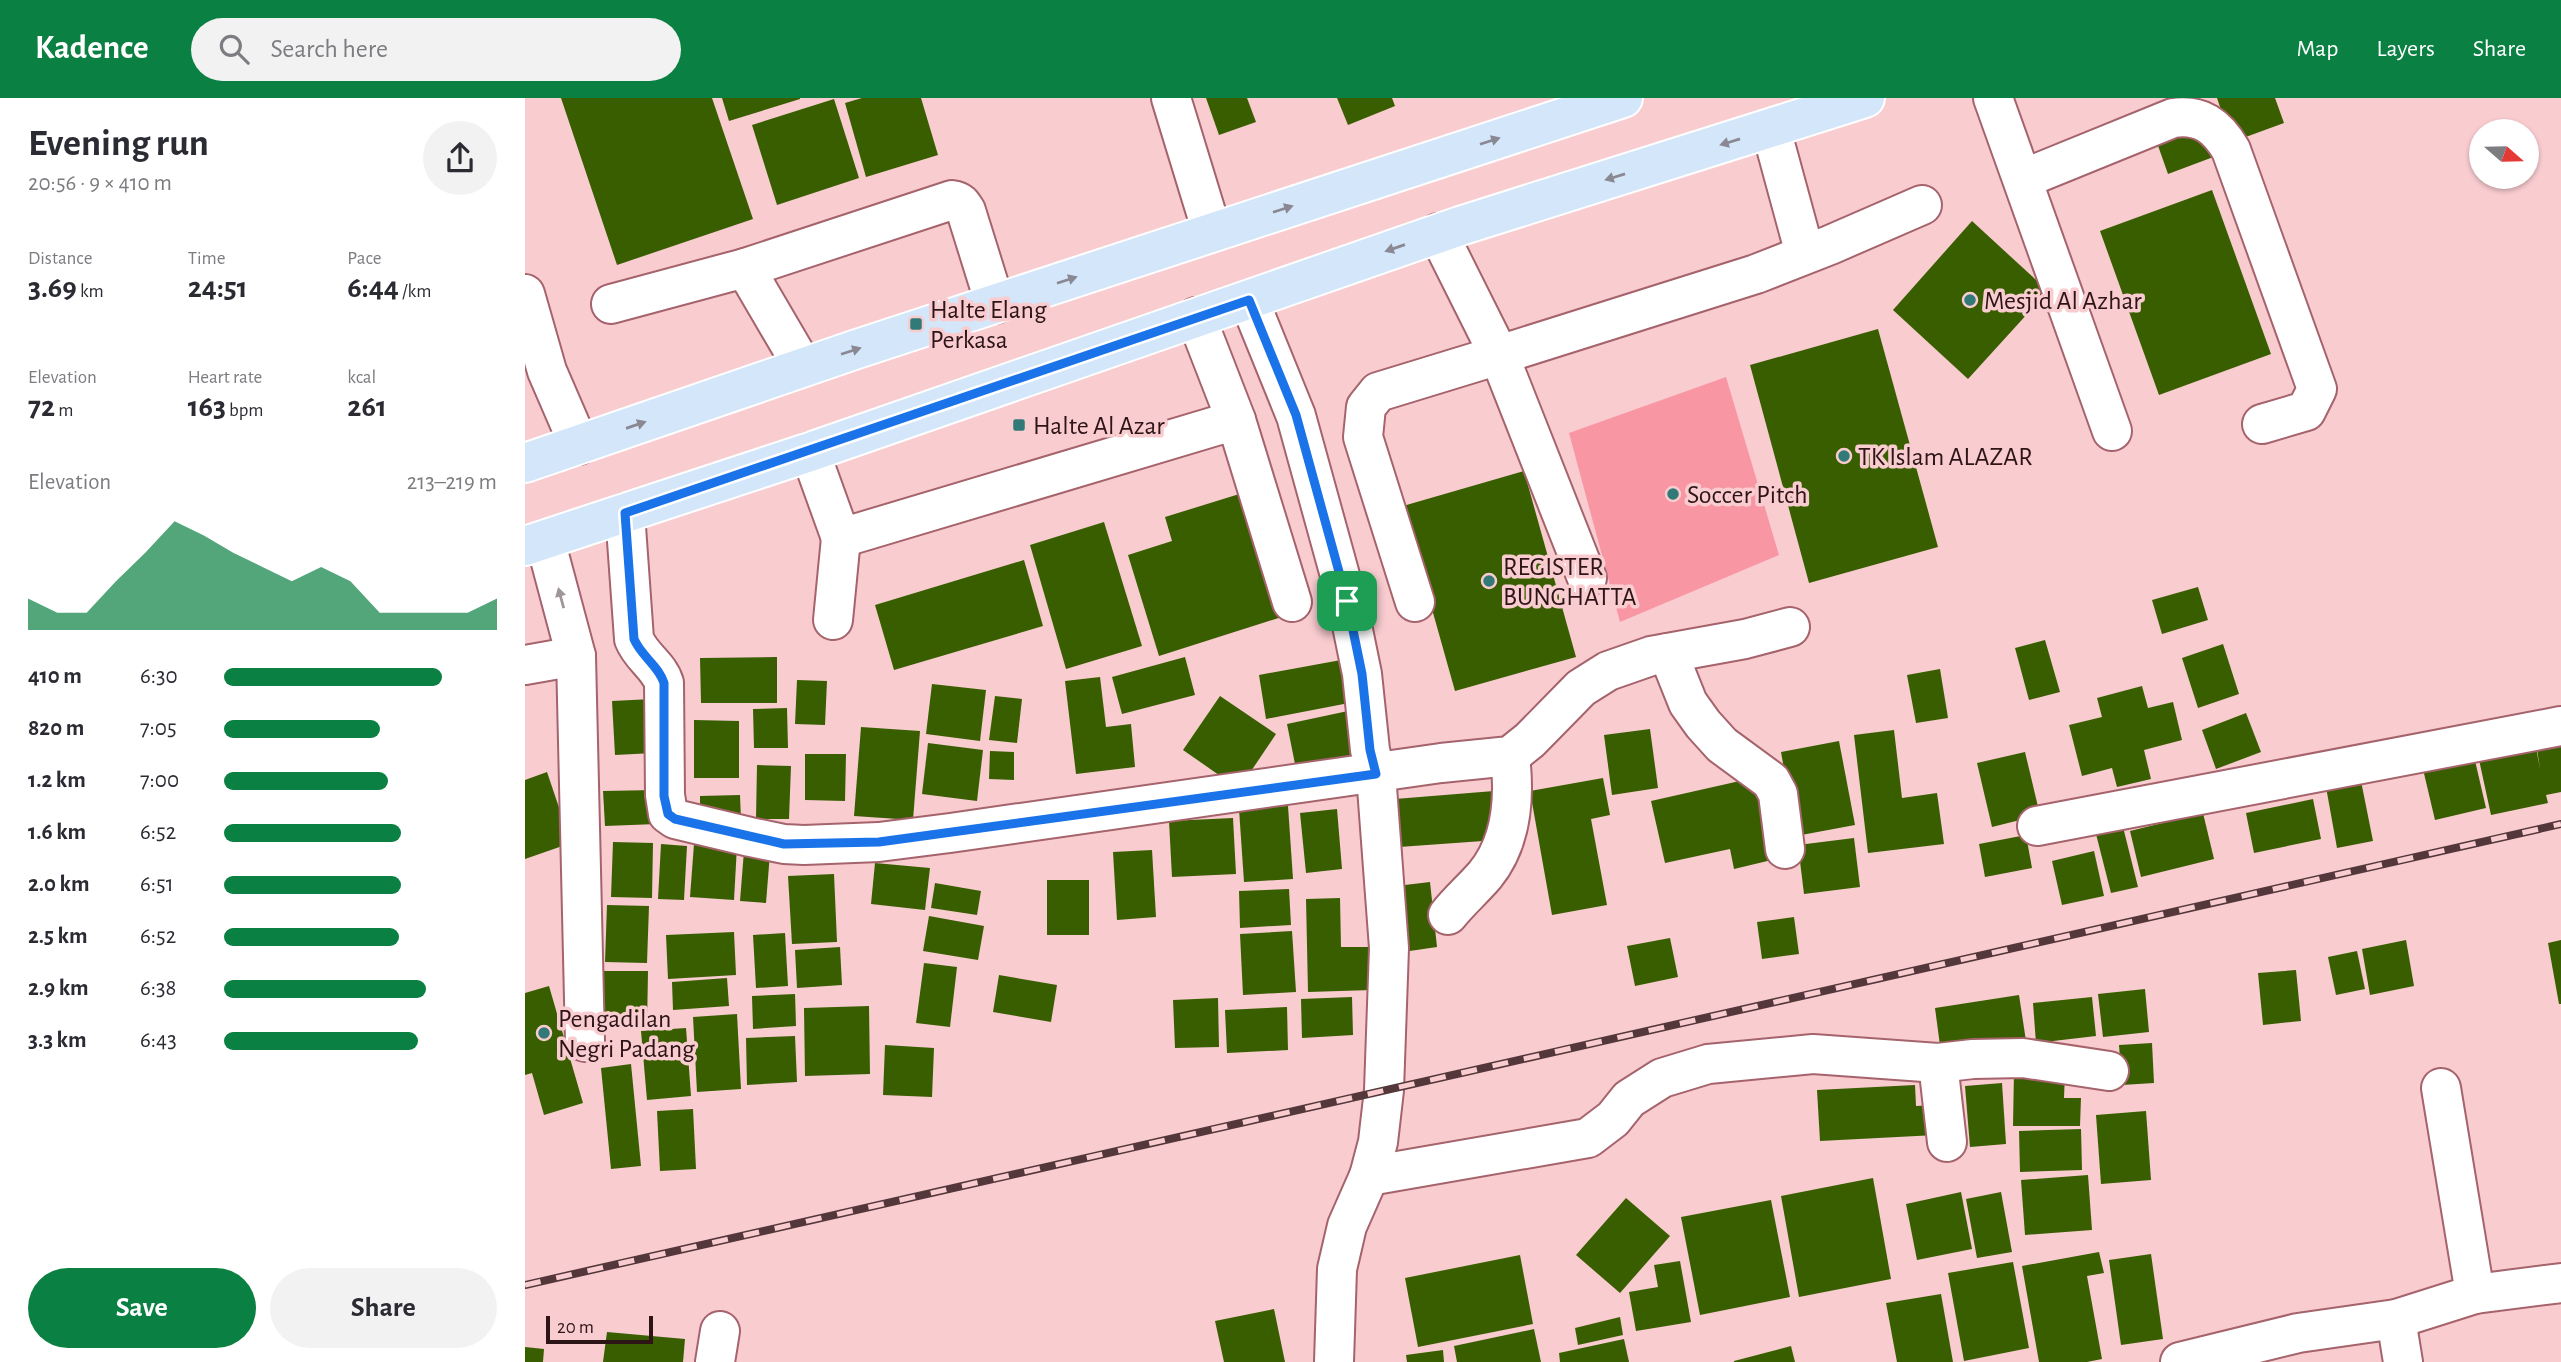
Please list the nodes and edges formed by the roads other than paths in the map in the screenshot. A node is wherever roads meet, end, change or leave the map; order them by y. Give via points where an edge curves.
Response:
1 (1171, 98) edge
2 (1623, 98) edge
3 (1865, 98) edge
4 (1993, 98) edge
5 (1771, 129) junction
6 (2023, 178) junction
7 (1922, 205) dead end
8 (1449, 230) junction
9 (1212, 232) junction
10 (1805, 254) junction
11 (745, 268) junction
12 (525, 294) edge
13 (1249, 300) junction
14 (995, 303) junction
15 (611, 304) dead end
16 (1196, 317) junction
17 (1499, 355) junction
18 (803, 367) junction
19 (1236, 420) junction
20 (2262, 424) dead end
21 (2112, 431) dead end
22 (579, 445) junction
23 (810, 452) junction
24 (527, 456) edge
25 (625, 513) junction
26 (841, 538) junction
27 (535, 543) edge
28 (1587, 578) dead end
29 (1292, 602) dead end
30 (1415, 602) dead end
31 (833, 620) dead end
32 (1790, 627) dead end
33 (1668, 653) junction
34 (576, 656) junction
35 (525, 665) edge
36 (2561, 726) edge
37 (1510, 756) junction
38 (1376, 774) junction
39 (2037, 826) dead end
40 (1785, 849) dead end
41 (1448, 915) dead end
42 (585, 1042) dead end
43 (1938, 1063) junction
44 (2109, 1071) dead end
45 (2441, 1088) dead end
46 (1947, 1142) dead end
47 (1369, 1176) junction
48 (2561, 1283) edge
49 (2475, 1294) junction
50 (2396, 1319) junction
51 (1335, 1362) edge
52 (2180, 1362) edge
53 (2403, 1362) edge

1 - 9 street
9 -> 2 main road
3 - 5 main road
4 - 6 street
5 -> 8 main road
5 - 10 street
6 - 20 street via 2173,118 2198,118 2223,136 2317,390 2306,411
6 - 21 street
7 - 10 street
8 -> 13 main road
8 - 17 street
14 -> 9 main road
10 - 17 street via 1756,274
11 - 14 street via 952,200 967,211
11 - 15 street
11 - 18 street
12 - 22 street via 547,371
13 - 16 main road
13 - 38 street via 1296,415 1347,601
18 -> 14 main road
16 - 19 street
16 - 23 main road
17 - 28 street
17 - 30 street via 1378,392 1366,407 1363,437
22 -> 18 main road
19 - 26 street
19 - 29 street
22 - 24 main road
23 - 25 main road
23 - 26 street
25 - 27 main road
25 - 38 street via 631,624 639,650 664,683 665,808 675,819 784,844 879,842
26 - 31 street
34 -> 27 street
32 - 33 street
33 - 37 street via 1608,671 1581,688
33 - 40 street via 1688,703 1703,724 1775,788
34 - 35 street
34 - 42 street
36 - 39 street
37 - 38 street
37 - 41 street via 1513,792 1506,834 1486,873
38 - 47 street via 1389,948 1384,1090
43 - 44 street via 2023,1058
43 - 46 street
43 - 47 street via 1813,1054 1708,1064 1662,1078 1629,1099 1588,1138
45 - 49 street
47 - 51 street via 1347,1226 1337,1269
48 - 49 street
49 - 50 street
50 - 52 street via 2298,1333
50 - 53 street

